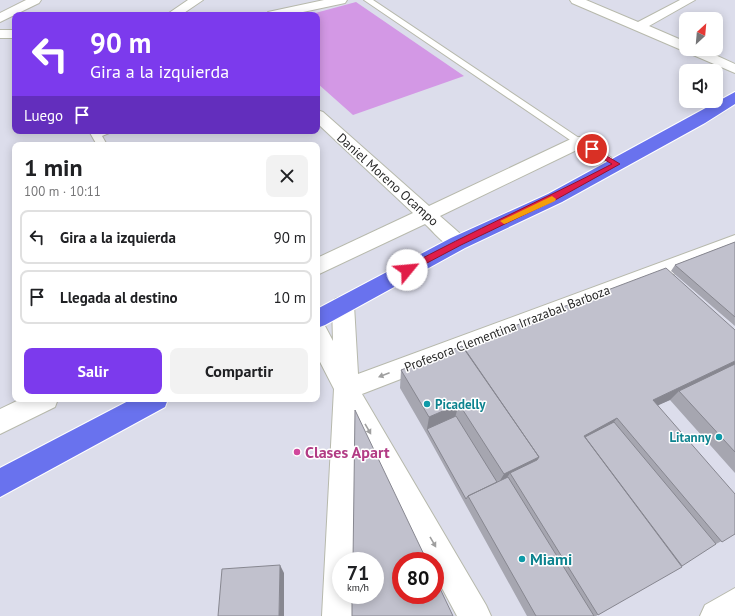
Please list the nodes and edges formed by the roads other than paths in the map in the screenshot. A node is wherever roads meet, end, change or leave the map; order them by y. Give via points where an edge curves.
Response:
1 (35, 0) edge
2 (197, 0) edge
3 (341, 0) edge
4 (368, 0) edge
5 (576, 0) edge
6 (689, 0) edge
7 (177, 12) edge
8 (286, 12) edge
9 (0, 18) edge
10 (640, 26) junction
11 (0, 34) edge
12 (12, 34) edge
13 (679, 44) edge
14 (706, 56) edge
15 (735, 69) edge
16 (735, 97) edge
17 (320, 118) edge
18 (579, 142) junction
19 (617, 164) junction
20 (427, 214) junction
21 (458, 242) junction
22 (735, 242) edge
23 (320, 266) edge
24 (344, 305) junction
25 (320, 317) edge
26 (320, 338) edge
27 (346, 389) junction
28 (40, 402) edge
29 (150, 402) edge
30 (0, 422) edge
31 (0, 483) edge
32 (735, 604) edge
33 (338, 616) edge
34 (475, 616) edge
35 (716, 616) edge

1 - 9 street
2 - 7 street
3 - 8 street
4 - 18 lane
5 - 10 street
6 - 10 street
10 - 13 street
11 - 12 street
14 - 15 street
16 - 19 highway via 699,120
17 - 20 street, Daniel Moreno Ocampo
18 - 19 lane
18 - 20 street
19 - 21 highway via 555,198
20 - 21 street, Daniel Moreno Ocampo
20 - 23 street
21 - 24 highway
22 -> 27 street, Profesora Clementina Irrazabal Barboza
24 - 25 highway
24 - 27 street
26 - 27 street
27 - 33 street
27 -> 34 street
28 - 30 street
29 - 31 highway
32 - 35 street

